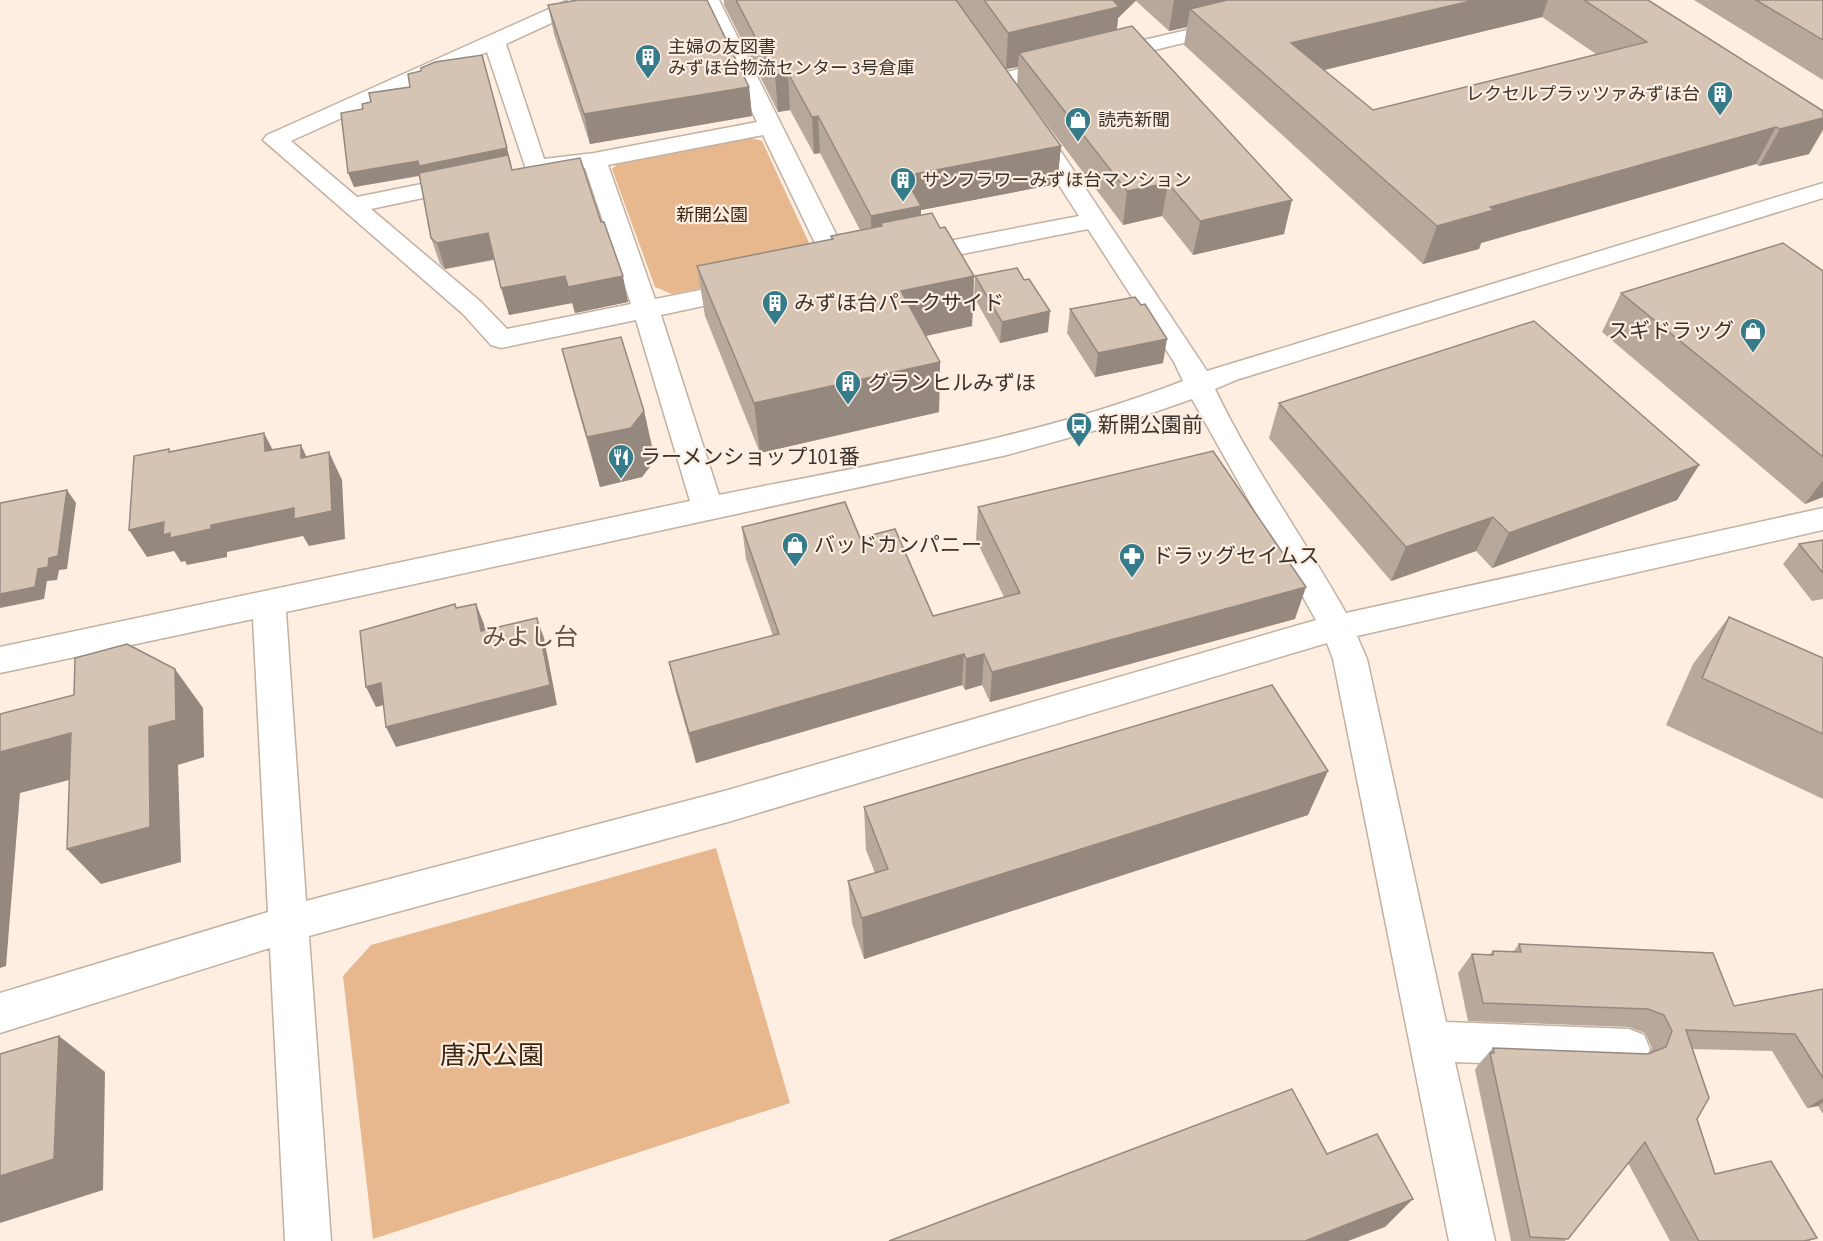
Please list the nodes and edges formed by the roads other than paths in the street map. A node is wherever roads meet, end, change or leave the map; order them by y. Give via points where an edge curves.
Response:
1 (586, 0) edge
2 (709, 0) edge
3 (1235, 7) edge
4 (495, 43) junction
5 (772, 126) junction
6 (594, 160) junction
7 (512, 172) junction
8 (1823, 190) edge
9 (351, 206) junction
10 (1095, 219) junction
11 (772, 284) edge
12 (646, 310) junction
13 (1199, 387) junction
14 (708, 509) junction
15 (1823, 519) edge
16 (269, 604) junction
17 (1337, 628) junction
18 (0, 660) edge
19 (288, 924) junction
20 (0, 1013) edge
21 (1428, 1041) junction
22 (1629, 1049) dead end
23 (308, 1241) edge
24 (1472, 1241) edge

1 - 4 street
2 - 5 street
3 - 10 street via 1250,21 1006,87
4 - 7 street
4 - 9 street via 275,140
5 - 6 street
5 - 10 street via 853,267
6 - 7 street
6 - 12 street
7 - 9 street
8 - 13 street via 1226,373
9 - 12 street via 472,308 501,339
10 - 13 street via 1177,343
11 - 12 street
12 - 14 street
13 - 14 street via 1007,445
13 - 17 street
14 - 16 street
15 - 17 street
16 - 18 street
16 - 19 street
17 - 19 street via 728,806
17 - 21 street via 1350,659
19 - 20 street
19 - 23 street
21 - 22 street
21 - 24 street

